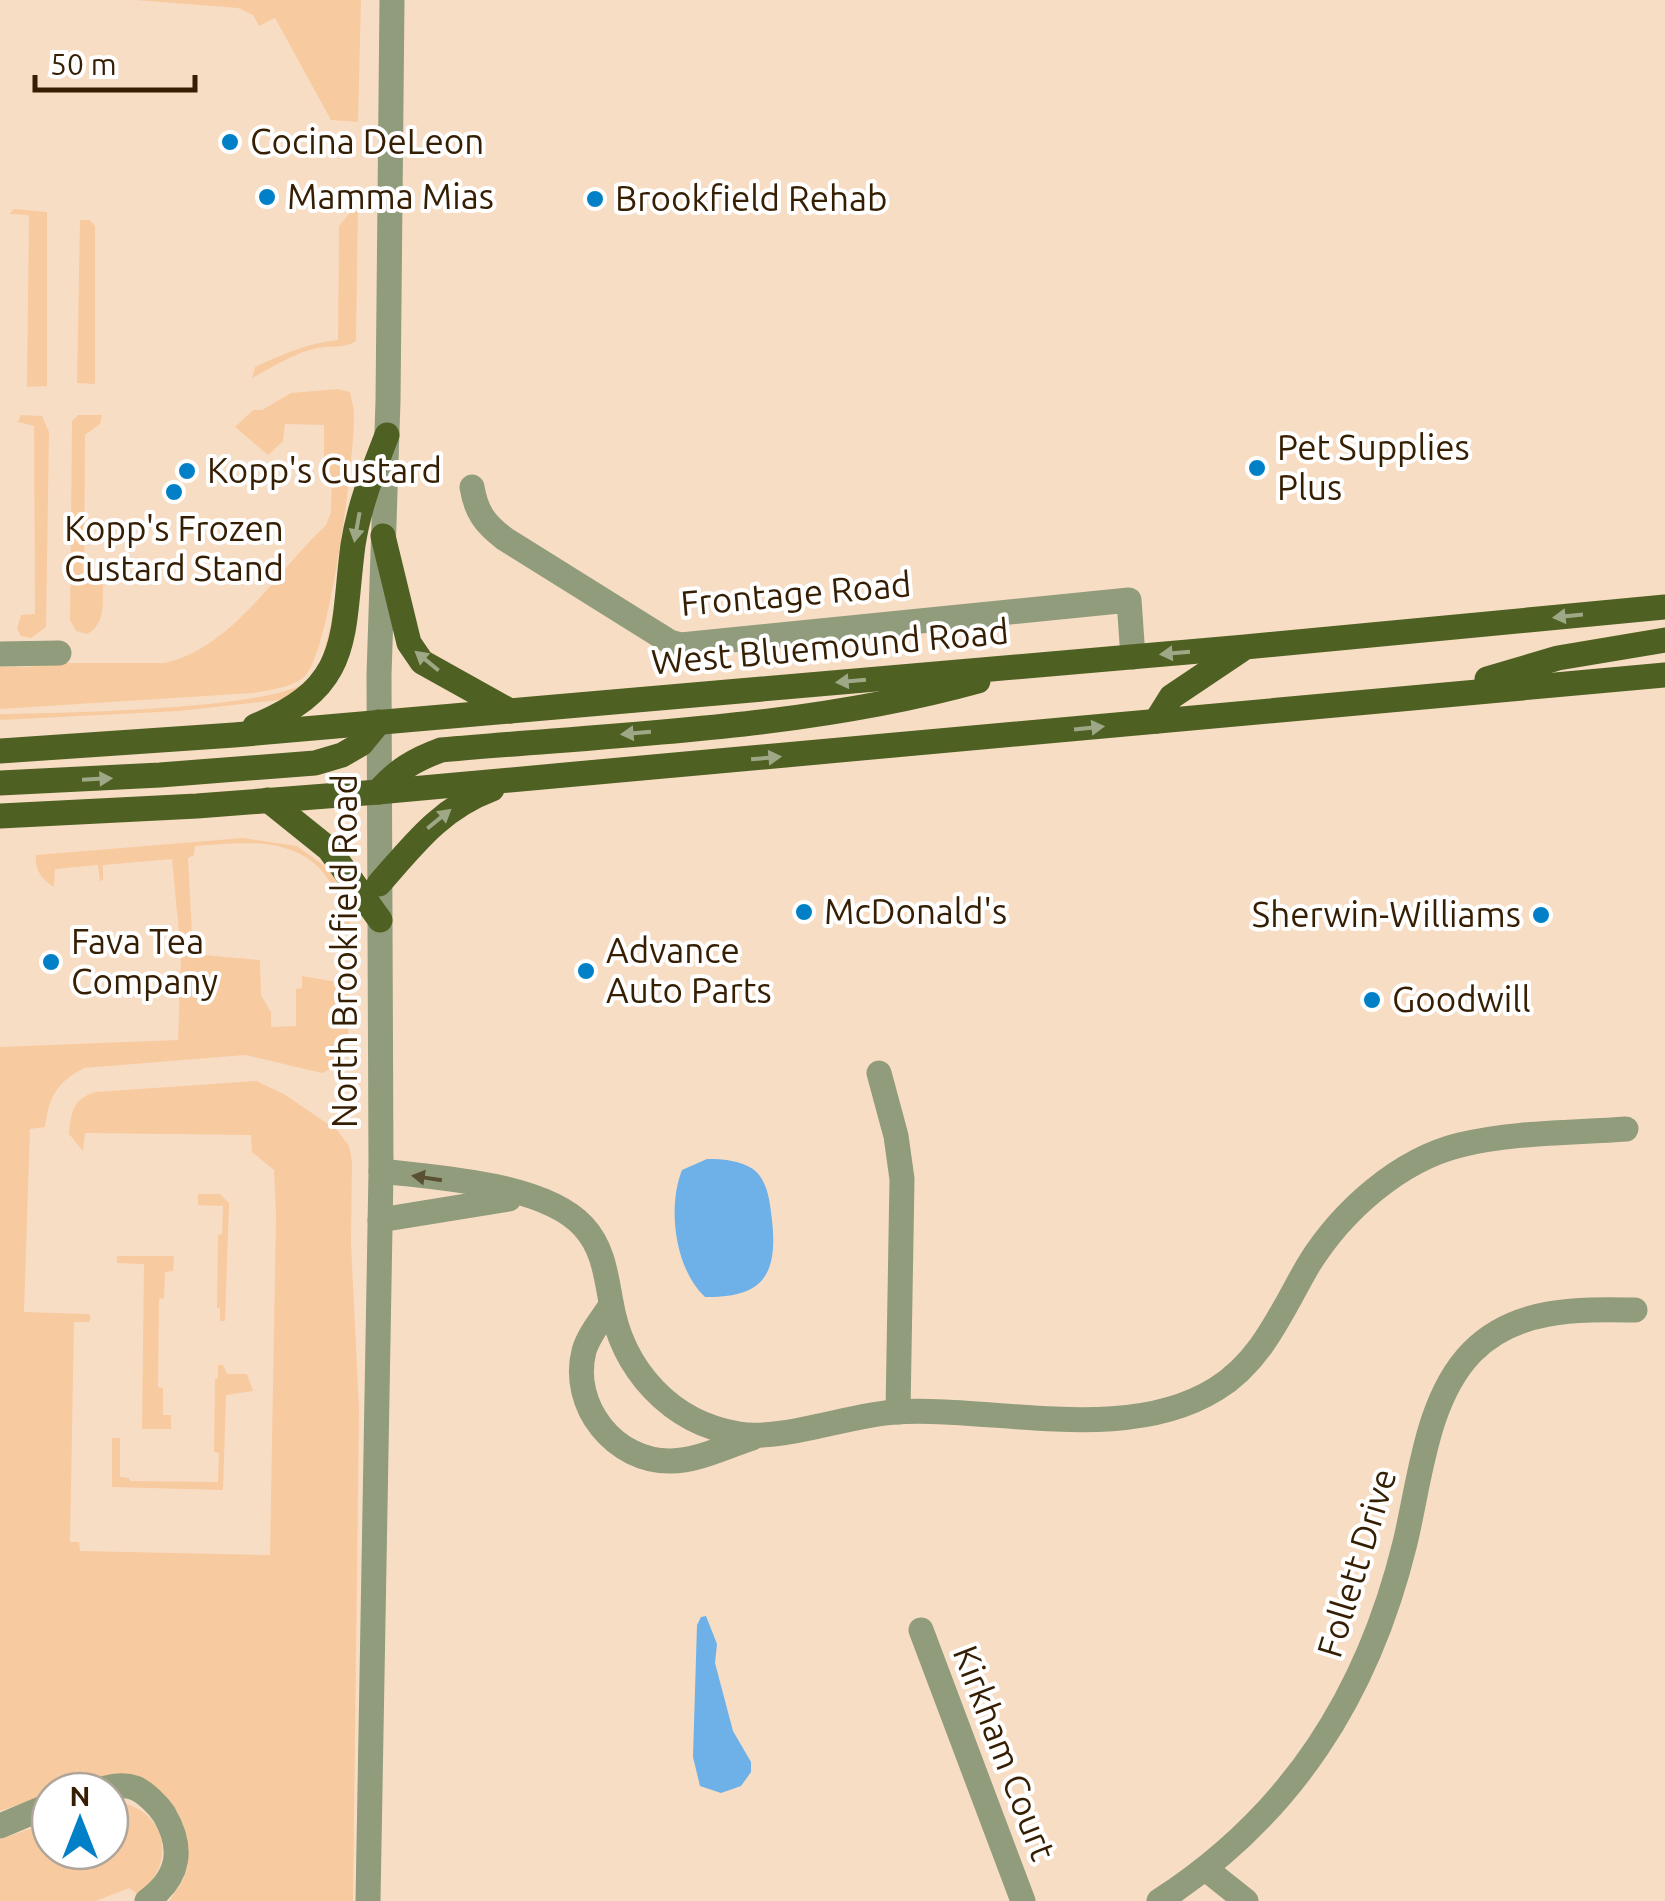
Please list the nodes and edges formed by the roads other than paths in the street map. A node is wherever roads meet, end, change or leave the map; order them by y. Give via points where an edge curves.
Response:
1 (392, 0) edge
2 (387, 434) junction
3 (472, 487) dead end
4 (383, 536) junction
5 (1665, 606) edge
6 (1665, 640) edge
7 (1246, 647) junction
8 (60, 653) dead end
9 (0, 654) edge
10 (1134, 656) junction
11 (1041, 664) junction
12 (1665, 675) edge
13 (1439, 694) junction
14 (510, 710) junction
15 (1156, 721) junction
16 (379, 722) junction
17 (234, 735) junction
18 (0, 751) edge
19 (518, 780) junction
20 (0, 783) edge
21 (378, 792) junction
22 (268, 800) junction
23 (0, 816) edge
24 (379, 884) junction
25 (380, 920) junction
26 (879, 1073) dead end
27 (1626, 1129) dead end
28 (382, 1171) junction
29 (541, 1200) junction
30 (380, 1220) junction
31 (611, 1305) junction
32 (1635, 1310) dead end
33 (898, 1412) junction
34 (762, 1435) junction
35 (921, 1630) dead end
36 (130, 1787) edge
37 (30, 1813) edge
38 (0, 1826) edge
39 (1207, 1870) junction
40 (147, 1901) edge
41 (368, 1901) edge
42 (1023, 1901) edge
43 (1160, 1901) edge
44 (1246, 1901) edge

1 - 2 street, North Brookfield Road
2 - 4 street, North Brookfield Road
2 -> 17 main road via 361,504 347,614 325,681 276,718
3 - 10 street, Frontage Road via 478,513 505,539 681,645 1129,600
14 -> 4 main road via 422,662 408,643
4 - 16 street, North Brookfield Road
5 -> 7 main road, West Bluemound Road
6 - 13 main road via 1558,658
7 -> 10 main road, West Bluemound Road
7 - 15 main road via 1170,697
8 - 9 street
10 - 11 main road, West Bluemound Road
11 -> 14 main road, West Bluemound Road
11 -> 21 main road via 926,696 768,721 441,750 395,772
12 - 13 main road
13 - 15 main road
14 - 16 main road, West Bluemound Road
19 -> 15 main road
16 - 17 main road, West Bluemound Road
20 -> 16 main road via 315,762 342,756
16 - 21 street, North Brookfield Road
17 - 18 main road, West Bluemound Road
19 - 21 main road
24 -> 19 main road via 444,814
21 - 22 main road
21 - 24 street, North Brookfield Road
22 - 23 main road
22 - 25 main road via 329,849
24 - 25 street, North Brookfield Road
25 - 28 street, North Brookfield Road
26 - 33 street via 902,1180
27 - 33 street via 1457,1146 1380,1185 1339,1222 1256,1354 1188,1404 1095,1418
29 -> 28 street
28 - 30 street, North Brookfield Road
29 - 30 street via 505,1199
29 - 31 street via 582,1224 596,1244
30 - 41 street, North Brookfield Road
31 - 34 street via 640,1376 669,1405 720,1429
31 - 34 street via 582,1363 587,1400 616,1444 667,1462
32 - 39 street, Follett Drive via 1532,1316 1494,1333 1455,1372 1434,1421 1387,1611 1362,1674 1319,1747
33 - 34 street
35 - 42 street, Kirkham Court
36 - 40 street via 160,1807 178,1848 167,1884
37 - 38 street
39 - 43 street, Follett Drive
39 - 44 street

